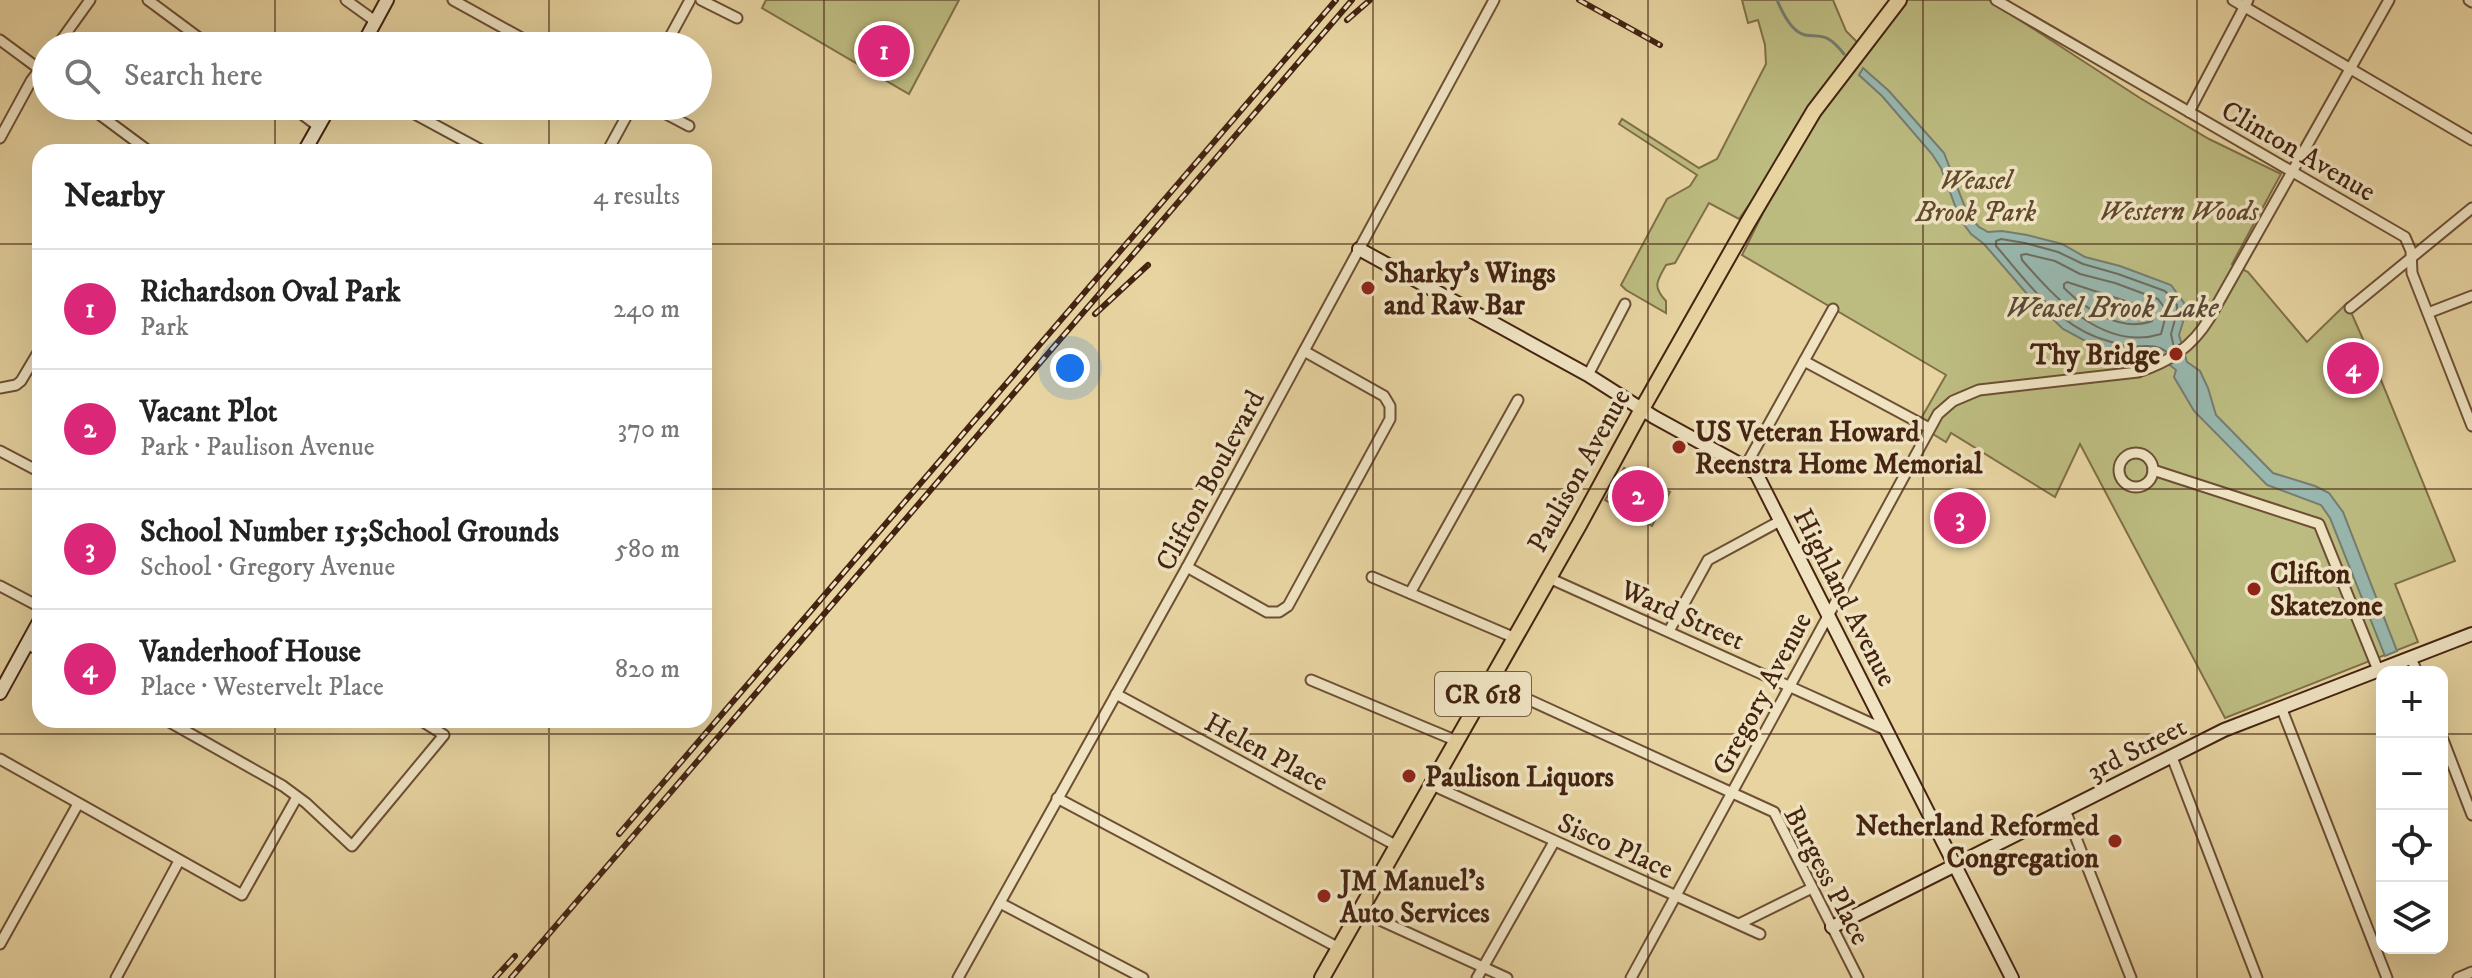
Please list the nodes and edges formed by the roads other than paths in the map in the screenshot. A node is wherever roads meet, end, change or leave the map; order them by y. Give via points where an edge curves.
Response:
1 (90, 0) edge
2 (148, 0) edge
3 (346, 0) edge
4 (387, 0) edge
5 (453, 0) edge
6 (690, 0) edge
7 (701, 0) edge
8 (1494, 0) edge
9 (1899, 0) edge
10 (1996, 0) edge
11 (2233, 0) edge
12 (2389, 0) edge
13 (2247, 3) edge
14 (737, 18) dead end
15 (375, 21) junction
16 (67, 32) edge
17 (191, 32) edge
18 (369, 32) edge
19 (511, 32) edge
20 (673, 32) edge
21 (0, 40) edge
22 (32, 60) edge
23 (2349, 69) junction
24 (32, 80) edge
25 (2189, 112) junction
26 (106, 120) edge
27 (310, 120) edge
28 (323, 120) edge
29 (426, 120) edge
30 (624, 120) edge
31 (678, 120) edge
32 (689, 126) dead end
33 (319, 127) junction
34 (0, 138) edge
35 (2472, 140) edge
36 (138, 144) edge
37 (309, 144) edge
38 (470, 144) edge
39 (611, 144) edge
40 (2291, 173) junction
41 (2472, 208) edge
42 (1359, 249) junction
43 (2411, 259) junction
44 (2472, 296) edge
45 (1625, 304) dead end
46 (2350, 308) dead end
47 (1833, 309) dead end
48 (2428, 313) junction
49 (1304, 351) junction
50 (1804, 361) junction
51 (32, 362) edge
52 (1588, 375) junction
53 (0, 388) edge
54 (1518, 400) dead end
55 (1642, 409) junction
56 (2472, 426) edge
57 (1929, 428) junction
58 (0, 451) edge
59 (1745, 467) junction
60 (32, 468) edge
61 (2153, 470) dead end
62 (1780, 521) junction
63 (1187, 567) junction
64 (1372, 577) dead end
65 (1549, 578) junction
66 (0, 586) edge
67 (1410, 593) junction
68 (32, 603) edge
69 (1828, 615) junction
70 (1669, 631) junction
71 (2472, 634) edge
72 (32, 635) edge
73 (1515, 638) junction
74 (27, 644) junction
75 (32, 647) edge
76 (2411, 658) junction
77 (2376, 666) edge
78 (2389, 666) edge
79 (2414, 666) edge
80 (2376, 671) edge
81 (1311, 680) dead end
82 (1490, 682) junction
83 (1790, 687) junction
84 (0, 693) edge
85 (1116, 694) junction
86 (2281, 707) junction
87 (180, 728) edge
88 (433, 728) edge
89 (1886, 730) junction
90 (2442, 738) edge
91 (1457, 741) junction
92 (2172, 757) junction
93 (0, 759) edge
94 (1432, 785) junction
95 (1733, 792) junction
96 (297, 797) junction
97 (1057, 798) junction
98 (78, 804) junction
99 (2065, 810) junction
100 (2472, 815) edge
101 (1554, 842) junction
102 (1397, 846) junction
103 (179, 861) junction
104 (1955, 865) junction
105 (1812, 888) junction
106 (1676, 896) junction
107 (1000, 903) junction
108 (1360, 911) junction
109 (1739, 924) junction
110 (1832, 927) junction
111 (1760, 934) dead end
112 (0, 944) edge
113 (1339, 948) junction
114 (1483, 967) junction
115 (2472, 972) edge
116 (116, 978) edge
117 (958, 978) edge
118 (1143, 978) edge
119 (1322, 978) edge
120 (1477, 978) edge
121 (1507, 978) edge
122 (1631, 978) edge
123 (1858, 978) edge
124 (2012, 978) edge
125 (2131, 978) edge
126 (2257, 978) edge
127 (2387, 978) edge
128 (2458, 978) edge

1 - 16 street
2 - 17 street
3 - 15 street
4 - 15 street
5 - 19 street
6 - 20 street
7 - 14 street
8 - 42 street, Clifton Boulevard
9 - 55 main road, Paulison Avenue / CR 618 via 1814,111
10 - 25 street, Clinton Avenue
11 - 13 street
12 - 23 street
13 - 23 street
13 - 25 street
15 - 18 street
21 - 22 street
23 - 35 street
23 - 40 street
24 - 34 street
25 - 40 street, Clinton Avenue
26 - 36 street
27 - 33 street
28 - 33 street
29 - 38 street
30 - 39 street
31 - 32 street
33 - 37 street
40 - 43 street, Clinton Avenue via 2405,237
40 - 57 street, Gregory Avenue via 2191,343 2161,364 2123,375 1979,390 1953,401
41 - 43 street
42 - 49 street, Clifton Boulevard
42 - 52 street, Highland Avenue
43 - 46 street
43 - 48 street, Clinton Avenue
44 - 48 street
45 - 52 street
47 - 50 street
48 - 56 street, Clinton Avenue
49 - 63 street, Clifton Boulevard
49 - 63 street via 1384,396 1390,419 1383,432 1288,606 1267,612
50 - 57 street
50 - 59 street
51 - 53 street via 16,385
52 - 55 street, Highland Avenue
54 - 67 street
55 - 59 street, Highland Avenue
55 - 65 main road, Paulison Avenue / CR 618
57 - 69 street, Gregory Avenue
58 - 60 street
59 - 62 street, Highland Avenue via 1756,473
61 - 77 street via 2319,524
62 - 69 street, Highland Avenue
62 - 70 street via 1708,560
63 - 85 street, Clifton Boulevard
64 - 67 street
65 - 70 street, Ward Street
65 - 73 main road, Paulison Avenue / CR 618
66 - 68 street
67 - 73 street
69 - 83 street, Gregory Avenue
69 - 89 street, Highland Avenue
70 - 83 street, Ward Street
71 - 76 street, 3rd Street
72 - 74 street
73 - 82 main road, Paulison Avenue / CR 618
74 - 75 street
74 - 84 street
76 - 78 street, 3rd Street
76 - 79 street
80 - 86 street, 3rd Street
81 - 91 street
82 - 91 main road, Paulison Avenue / CR 618
82 - 95 street, Burgess Place
83 - 89 street, Ward Street
83 - 95 street, Gregory Avenue
85 - 97 street, Clifton Boulevard
85 - 102 street, Helen Place
86 - 92 street, 3rd Street
86 - 127 street
87 - 96 street
88 - 96 street via 444,735 352,846
89 - 104 street, Highland Avenue
90 - 100 street
91 - 94 main road, Paulison Avenue / CR 618
92 - 99 street, 3rd Street
92 - 126 street
93 - 98 street
94 - 101 street, Sisco Place
94 - 102 main road, Paulison Avenue / CR 618
95 - 105 street, Burgess Place via 1774,812
95 - 106 street, Gregory Avenue
96 - 103 street via 242,895
97 - 107 street, Clifton Boulevard
97 - 113 street
98 - 103 street
98 - 112 street
99 - 104 street, 3rd Street
99 - 125 street
101 - 106 street, Sisco Place
101 - 114 street
102 - 108 main road, Paulison Avenue / CR 618
103 - 116 street
104 - 110 street, 3rd Street
104 - 124 street, Highland Avenue
105 - 109 street
105 - 110 street, Burgess Place
106 - 109 street, Sisco Place
106 - 122 street, Gregory Avenue
107 - 117 street, Clifton Boulevard
107 - 118 street
108 - 113 main road, Paulison Avenue / CR 618
108 - 114 street
109 - 111 street, Sisco Place
110 - 123 street, Burgess Place
113 - 119 main road, Paulison Avenue / CR 618
114 - 120 street
114 - 121 street
115 - 128 street

